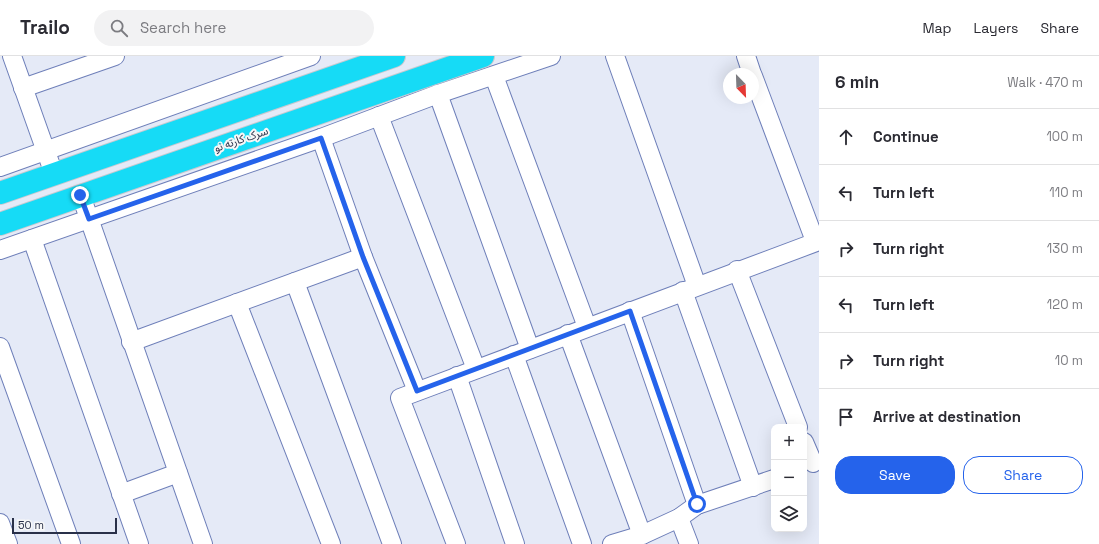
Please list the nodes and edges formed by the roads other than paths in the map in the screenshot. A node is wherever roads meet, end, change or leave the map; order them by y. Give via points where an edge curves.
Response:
1 (12, 56) edge
2 (115, 56) edge
3 (311, 56) edge
4 (394, 56) edge
5 (483, 56) edge
6 (551, 56) edge
7 (616, 56) edge
8 (746, 56) edge
9 (750, 68) edge
10 (494, 76) junction
11 (23, 88) junction
12 (759, 91) edge
13 (438, 94) junction
14 (379, 116) junction
15 (321, 138) junction
16 (46, 150) junction
17 (0, 167) edge
18 (54, 174) junction
19 (0, 193) edge
20 (80, 195) junction
21 (89, 219) junction
22 (0, 224) edge
23 (32, 239) junction
24 (817, 241) edge
25 (0, 250) edge
26 (363, 257) junction
27 (738, 270) junction
28 (295, 282) junction
29 (690, 288) junction
30 (238, 303) junction
31 (630, 311) junction
32 (587, 327) junction
33 (568, 334) junction
34 (131, 342) junction
35 (0, 347) edge
36 (522, 352) junction
37 (476, 369) junction
38 (457, 376) junction
39 (417, 391) junction
40 (797, 424) edge
41 (807, 450) edge
42 (812, 464) edge
43 (178, 473) junction
44 (771, 480) edge
45 (753, 487) junction
46 (120, 494) junction
47 (697, 504) junction
48 (679, 518) junction
49 (0, 523) edge
50 (642, 535) junction
51 (621, 543) edge
52 (8, 544) edge
53 (71, 544) edge
54 (139, 544) edge
55 (203, 544) edge
56 (331, 544) edge
57 (392, 544) edge
58 (456, 544) edge
59 (515, 544) edge
60 (582, 544) edge
61 (689, 544) edge

1 - 11 street
2 - 11 street
3 - 16 street
4 - 18 highway
5 - 20 highway, سرک کارته نو
6 - 10 street
7 - 29 street
8 - 9 street
10 - 13 street
10 - 32 street
11 - 16 street
12 - 24 street
13 - 14 street
13 - 36 street
14 - 15 street
14 - 37 street
15 - 21 street
15 - 26 street
16 - 17 street
16 - 18 street
18 - 19 highway
20 - 21 street
20 - 22 highway, سرک کارته نو
21 - 23 street
21 - 34 street
23 - 25 street
23 - 46 street
24 - 27 street
26 - 28 street
26 - 39 street
27 - 29 street
27 - 40 street
28 - 30 street
28 - 57 street
29 - 31 street
29 - 45 street
30 - 34 street
30 - 56 street
31 - 32 street
31 - 47 street
32 - 33 street
33 - 36 street
33 - 50 street
34 - 43 street
35 - 53 street
36 - 37 street
36 - 60 street
37 - 38 street
38 - 39 street
38 - 59 street
39 - 58 street via 400,398
41 - 42 street
43 - 46 street
43 - 55 street
44 - 45 street
45 - 47 street
46 - 54 street
47 - 48 street
48 - 50 street
48 - 61 street
49 - 52 street
50 - 51 street

